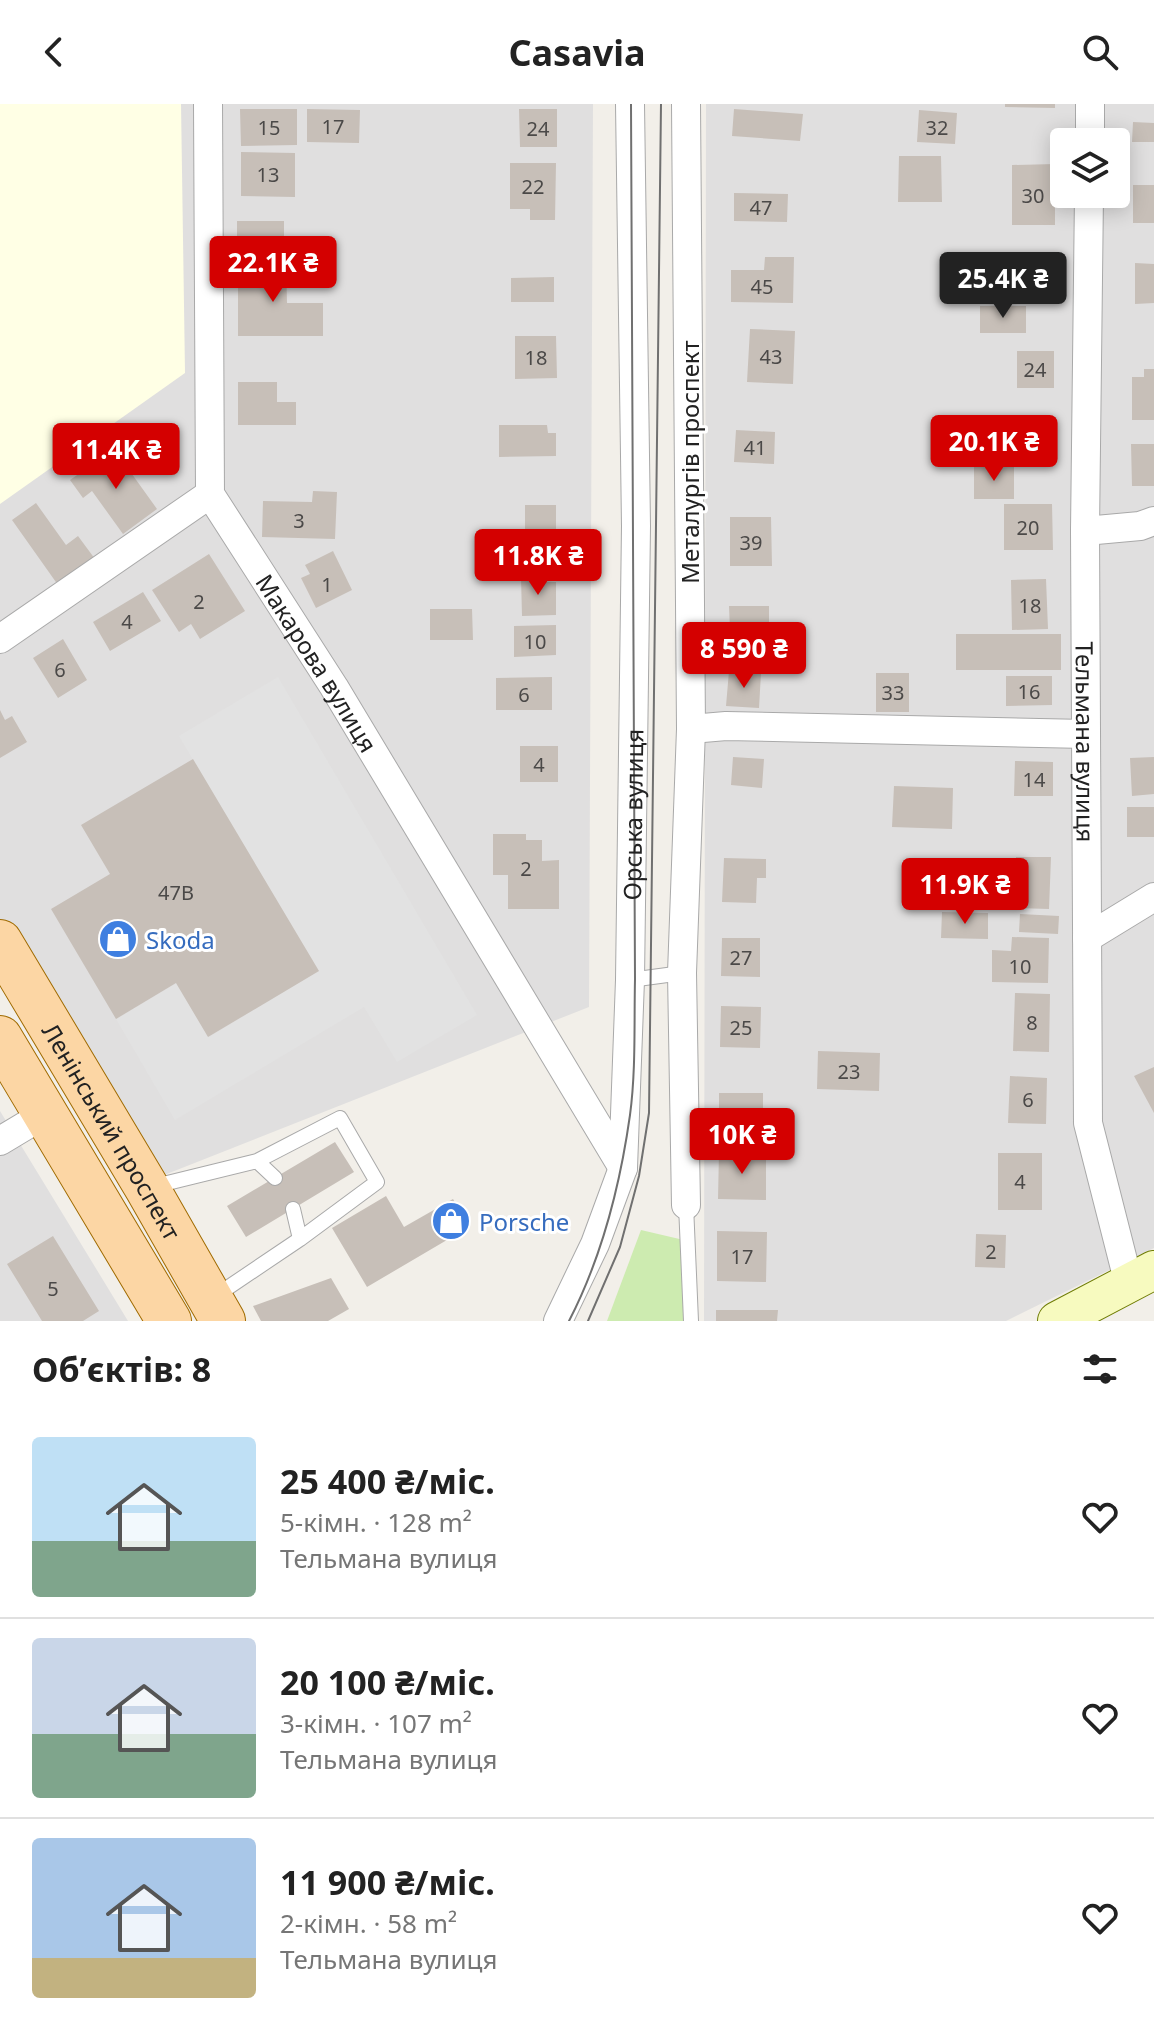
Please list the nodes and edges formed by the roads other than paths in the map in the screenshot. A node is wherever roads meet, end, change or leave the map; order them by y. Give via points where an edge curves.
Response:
1 (208, 104) edge
2 (630, 104) edge
3 (686, 104) edge
4 (1090, 104) edge
5 (1090, 128) edge
6 (1089, 208) edge
7 (210, 494) junction
8 (1154, 521) edge
9 (1085, 531) junction
10 (0, 639) edge
11 (691, 729) junction
12 (1086, 734) junction
13 (1154, 897) edge
14 (1087, 938) junction
15 (0, 942) edge
16 (682, 973) junction
17 (630, 980) junction
18 (0, 1038) edge
19 (45, 1114) junction
20 (0, 1141) edge
21 (257, 1161) junction
22 (623, 1168) junction
23 (275, 1178) dead end
24 (147, 1188) junction
25 (686, 1205) joint
26 (293, 1209) dead end
27 (300, 1239) junction
28 (1141, 1277) edge
29 (217, 1310) edge
30 (169, 1321) edge
31 (558, 1321) edge
32 (691, 1321) edge
33 (1057, 1321) edge

1 - 7 street
2 - 17 street, Орська вулиця via 636,526
3 - 11 street, Металургів проспект
4 - 5 street
6 - 9 street, Тельмана вулиця
7 - 10 street
7 - 22 street, Макарова вулиця via 334,687
8 - 9 street
9 - 12 street, Тельмана вулиця
11 - 12 street
11 - 16 street, Металургів проспект
12 - 14 street, Тельмана вулиця
13 - 14 street
14 - 28 street, Тельмана вулиця via 1088,1123
15 - 24 main road, Ленінський проспект
16 - 17 lane
16 - 25 street, Металургів проспект
17 - 22 street, Орська вулиця
18 - 19 main road, Ленінський проспект
19 - 20 street
19 - 30 main road, Ленінський проспект
21 - 23 lane
21 - 24 lane
21 - 27 lane via 340,1118 377,1182
22 - 31 street, Орська вулиця
24 - 29 main road, Ленінський проспект
25 - 32 lane
26 - 27 lane
27 - 29 lane
28 - 33 main road

